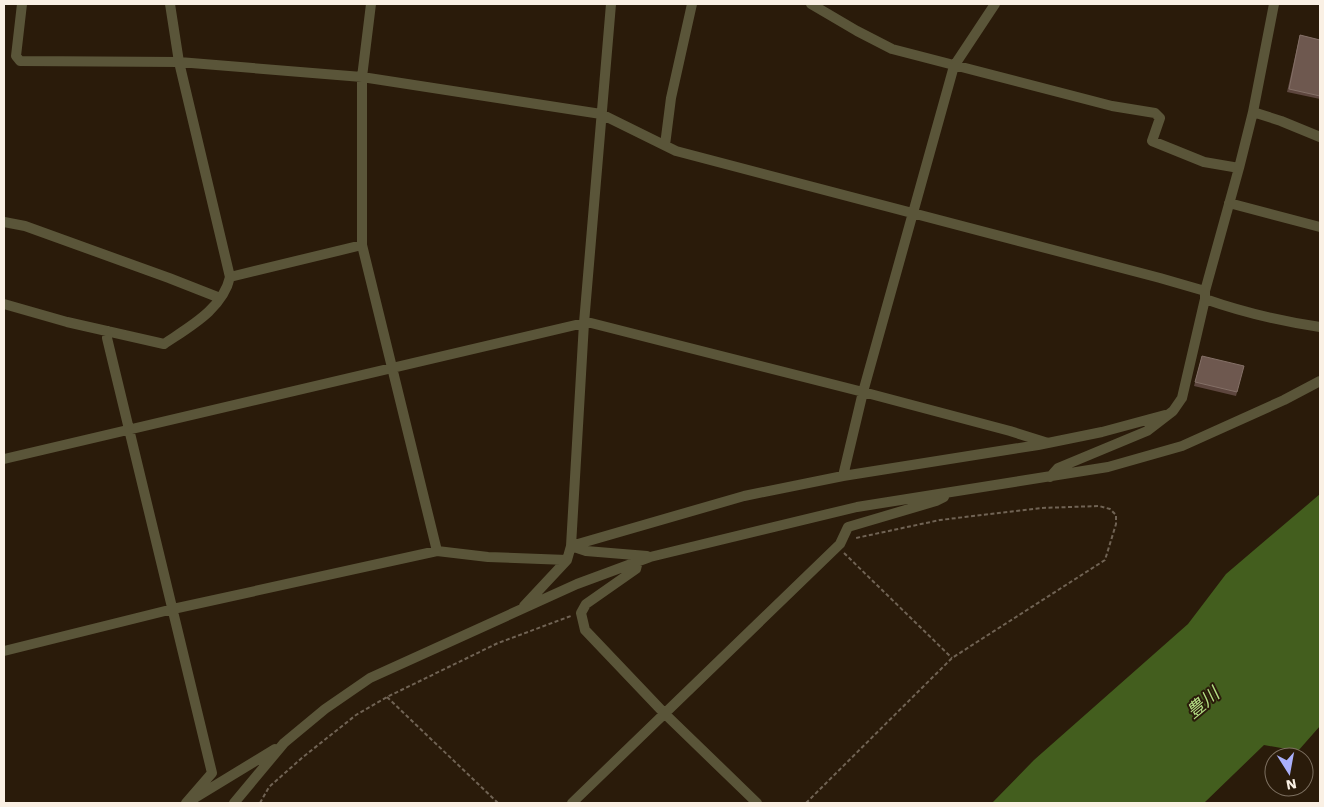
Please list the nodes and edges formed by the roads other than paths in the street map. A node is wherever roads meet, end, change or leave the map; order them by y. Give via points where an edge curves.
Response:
1 (22, 4) edge
2 (170, 4) edge
3 (370, 4) edge
4 (611, 4) edge
5 (692, 4) edge
6 (811, 4) edge
7 (995, 4) edge
8 (1274, 4) edge
9 (179, 62) junction
10 (954, 66) junction
11 (362, 76) junction
12 (1253, 112) junction
13 (601, 114) junction
14 (1320, 137) edge
15 (665, 145) junction
16 (1239, 168) junction
17 (1230, 203) junction
18 (912, 214) junction
19 (4, 222) edge
20 (1320, 227) edge
21 (362, 245) junction
22 (230, 277) junction
23 (1205, 295) junction
24 (220, 298) junction
25 (4, 304) edge
26 (584, 323) junction
27 (1320, 327) edge
28 (108, 331) junction
29 (392, 368) junction
30 (1320, 381) edge
31 (863, 392) junction
32 (1170, 414) junction
33 (130, 430) junction
34 (1048, 443) junction
35 (4, 459) edge
36 (842, 476) junction
37 (1050, 477) junction
38 (954, 492) junction
39 (571, 546) junction
40 (437, 551) junction
41 (650, 556) junction
42 (567, 560) junction
43 (638, 561) junction
44 (173, 609) junction
45 (519, 610) junction
46 (4, 651) edge
47 (664, 713) junction
48 (284, 743) junction
49 (186, 803) edge
50 (234, 803) edge
51 (572, 803) edge
52 (757, 803) edge

1 - 9 street via 16,56 20,61
2 - 9 street
3 - 11 street
4 - 13 street
5 - 15 street via 670,98
6 - 10 street via 892,49
7 - 10 street
8 - 12 street
9 - 11 street
9 - 22 street
10 - 16 street via 1112,106 1155,113 1160,118 1152,141 1204,162
10 - 18 street
11 - 13 street
11 - 21 street
12 - 14 street
12 - 16 street
13 - 15 street
13 - 26 street
15 - 18 street via 676,151
16 - 17 street
17 - 20 street
17 - 23 street
18 - 23 street via 1160,278
18 - 31 street
19 - 24 street via 25,226
21 - 22 street
21 - 29 street
22 - 24 street
23 - 27 street via 1270,319
23 - 32 street via 1182,398
24 - 28 street via 205,315 164,344
25 - 28 street
26 - 29 street
26 - 31 street
26 - 39 street
28 - 33 street
29 - 33 street
29 - 40 street
30 - 37 street via 1182,446 1108,466
31 - 34 street
31 - 36 street
32 - 34 street
32 - 37 street via 1147,431 1058,468
33 - 35 street
33 - 44 street
34 - 36 street
36 - 39 street via 744,496
37 - 38 street
38 - 41 street via 857,507
38 - 47 street via 936,501 848,527 840,544
39 - 41 street via 586,551
39 - 42 street
40 - 42 street
40 - 44 street
41 - 43 street
42 - 45 street
43 - 45 street
43 - 47 street via 636,569 586,604 581,613 584,630
44 - 46 street
44 - 49 street via 212,773
45 - 48 street via 370,678
47 - 51 street
47 - 52 street
48 - 49 street
48 - 50 street

